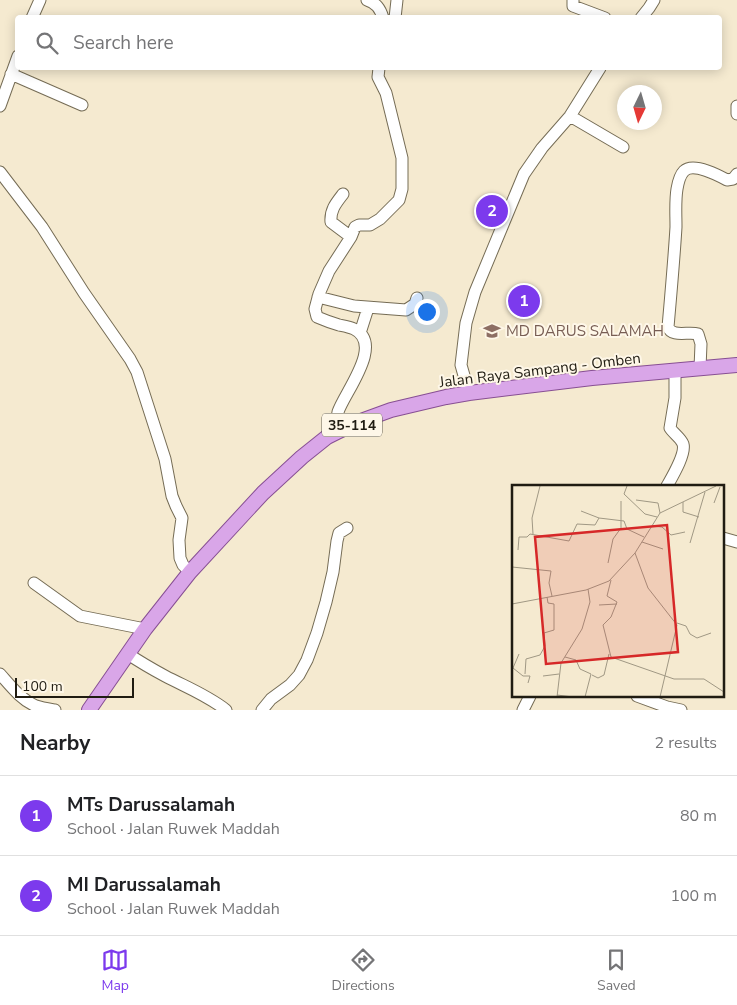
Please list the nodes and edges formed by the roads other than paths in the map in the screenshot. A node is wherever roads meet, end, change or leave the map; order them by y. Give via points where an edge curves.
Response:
1 (40, 0) edge
2 (367, 0) edge
3 (397, 0) edge
4 (573, 0) edge
5 (654, 0) edge
6 (33, 15) edge
7 (382, 15) edge
8 (395, 15) edge
9 (597, 15) edge
10 (644, 15) edge
11 (15, 64) edge
12 (379, 70) edge
13 (599, 70) edge
14 (11, 74) junction
15 (82, 105) dead end
16 (0, 106) edge
17 (737, 106) edge
18 (737, 114) edge
19 (570, 116) junction
20 (623, 147) dead end
21 (0, 172) edge
22 (737, 174) edge
23 (343, 194) dead end
24 (351, 236) junction
25 (318, 297) junction
26 (417, 298) dead end
27 (368, 308) junction
28 (360, 333) junction
29 (737, 365) edge
30 (700, 368) junction
31 (675, 371) junction
32 (468, 393) junction
33 (337, 432) junction
34 (668, 485) edge
35 (346, 528) dead end
36 (724, 538) edge
37 (737, 542) edge
38 (190, 572) junction
39 (34, 583) dead end
40 (145, 628) junction
41 (128, 654) junction
42 (0, 674) edge
43 (529, 698) edge
44 (642, 698) edge
45 (55, 710) edge
46 (89, 710) edge
47 (226, 710) edge
48 (262, 710) edge
49 (523, 710) edge
50 (681, 710) edge

1 - 6 street
2 - 7 street via 376,4
3 - 8 street
4 - 9 street via 573,6
5 - 10 street
11 - 14 street
12 - 24 street via 378,77 386,93 402,158 402,189 399,200 380,220 355,227
13 - 19 street
14 - 15 street
14 - 16 street
17 - 18 street
19 - 20 street
19 - 32 street via 524,174 475,292 464,334 462,365
21 - 38 street via 42,227 137,372 165,459 172,496 182,518 180,558
22 - 30 street via 727,180 688,168 678,184 668,326 677,334 698,334
23 - 24 street via 331,212 331,222
24 - 25 street via 329,271
25 - 27 street
25 - 28 street via 317,317
26 - 27 street via 415,304 406,310
27 - 28 street
28 - 33 street via 366,345 365,355 339,411
29 - 30 main road, Jalan Raya Sampang - Omben / 35-114
30 - 31 main road, Jalan Raya Sampang - Omben / 35-114
31 - 32 main road, Jalan Raya Sampang - Omben / 35-114
31 - 34 street via 670,428 683,448
32 - 33 main road, Jalan Raya Sampang - Omben / 35-114 via 391,410
33 - 38 main road, Jalan Raya Sampang - Omben / 35-114 via 308,452 263,493
35 - 48 street via 339,533 326,602 307,660 299,675
36 - 37 street
38 - 40 main road, Jalan Raya Sampang - Omben / 35-114
39 - 40 street via 80,616
40 - 41 main road, Jalan Raya Sampang - Omben / 35-114
41 - 46 main road, Jalan Raya Sampang - Omben / 35-114
41 - 47 street
42 - 45 street via 30,702
43 - 49 street
44 - 50 street

